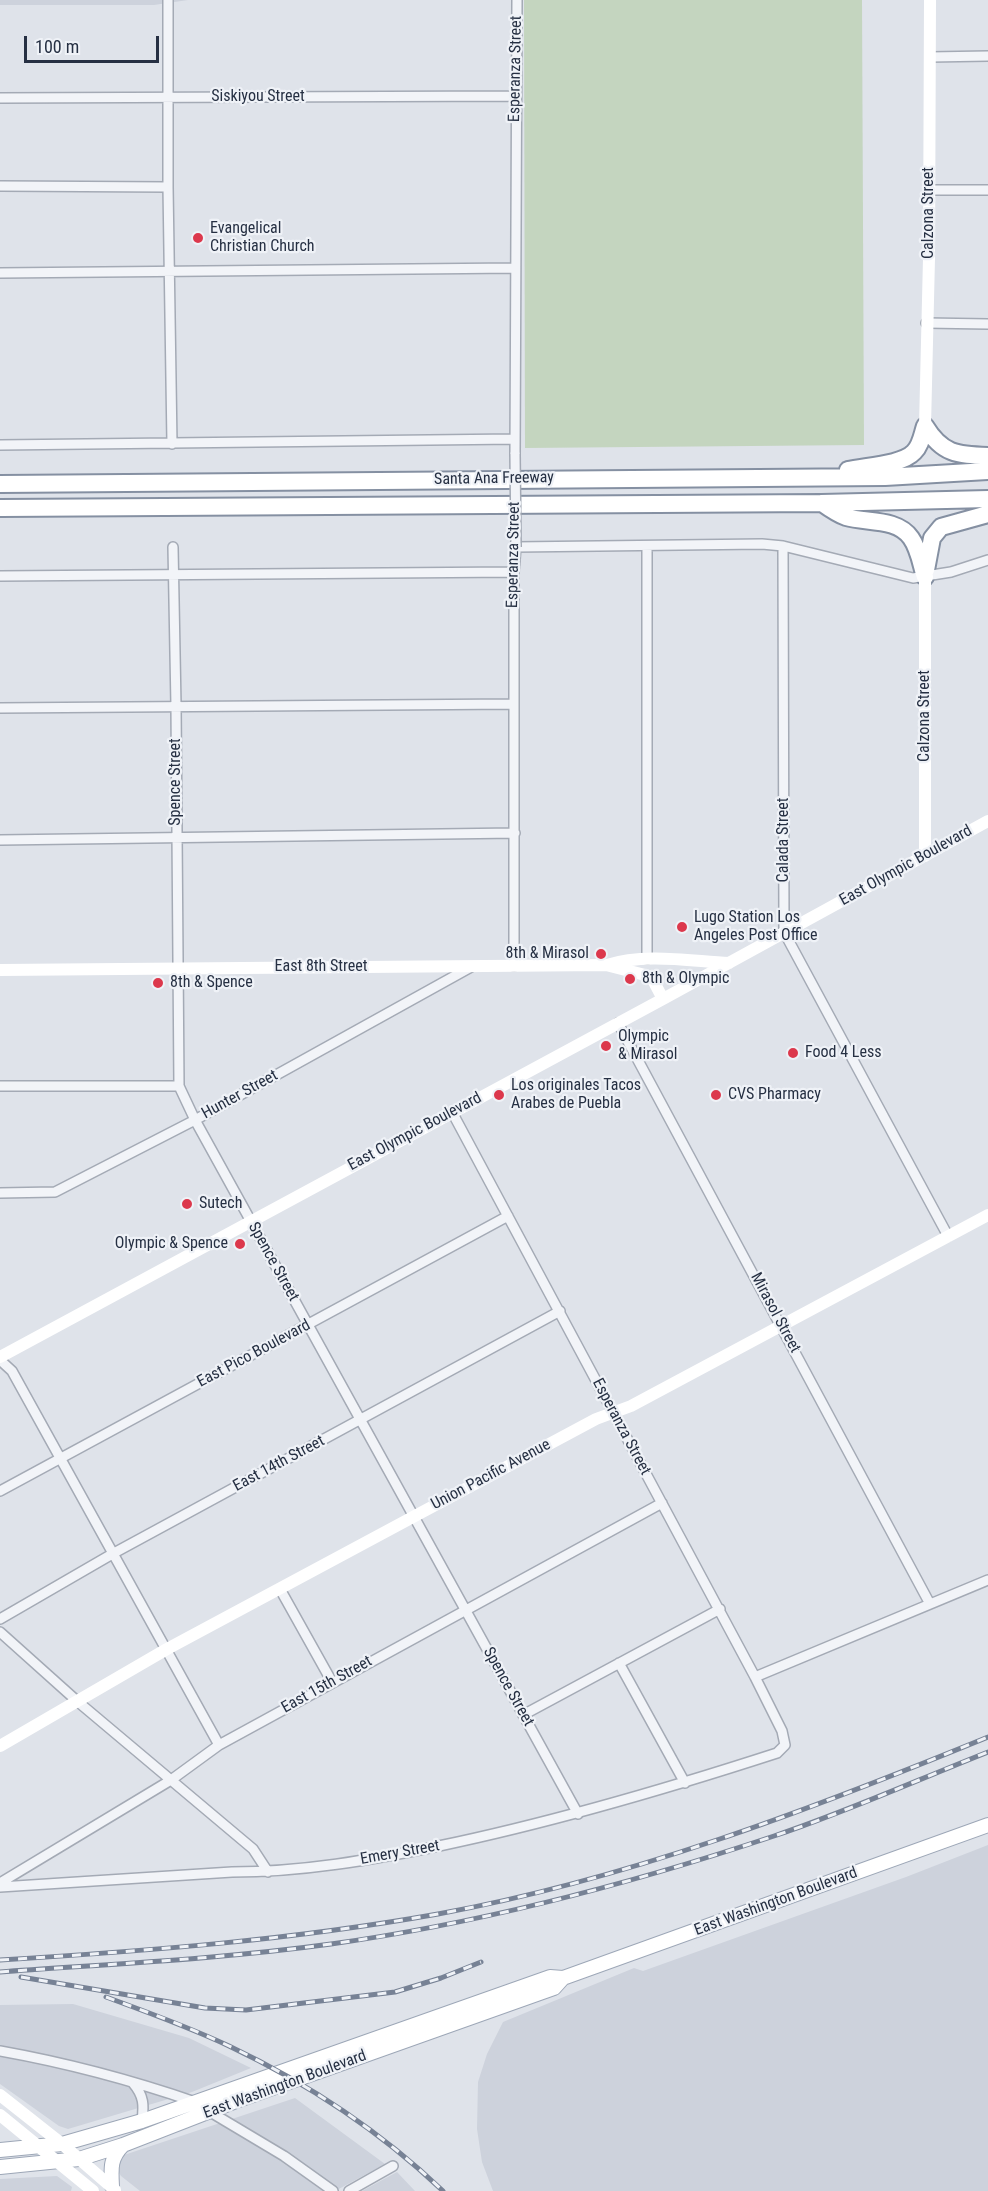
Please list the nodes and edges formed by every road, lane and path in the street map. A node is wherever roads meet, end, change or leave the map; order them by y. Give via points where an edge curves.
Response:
1 (168, 0) edge
2 (517, 0) edge
3 (930, 0) edge
4 (988, 56) edge
5 (930, 57) junction
6 (516, 96) junction
7 (168, 97) junction
8 (0, 98) edge
9 (0, 186) edge
10 (168, 187) junction
11 (929, 190) junction
12 (988, 190) edge
13 (515, 268) junction
14 (170, 272) junction
15 (0, 273) edge
16 (926, 323) junction
17 (988, 324) edge
18 (925, 426) junction
19 (514, 439) junction
20 (172, 444) junction
21 (0, 445) edge
22 (988, 456) edge
23 (988, 471) edge
24 (812, 477) junction
25 (0, 484) edge
26 (988, 499) edge
27 (821, 503) junction
28 (0, 508) edge
29 (988, 513) edge
30 (647, 546) junction
31 (783, 546) junction
32 (173, 547) dead end
33 (516, 547) junction
34 (988, 560) edge
35 (514, 572) junction
36 (175, 574) junction
37 (0, 576) edge
38 (925, 577) junction
39 (514, 704) junction
40 (176, 706) junction
41 (0, 708) edge
42 (988, 821) edge
43 (515, 833) junction
44 (176, 838) junction
45 (0, 840) edge
46 (925, 856) junction
47 (784, 932) junction
48 (647, 959) junction
49 (729, 963) junction
50 (606, 965) junction
51 (514, 966) junction
52 (471, 967) junction
53 (178, 968) junction
54 (0, 970) edge
55 (663, 999) junction
56 (618, 1023) junction
57 (0, 1086) edge
58 (179, 1086) junction
59 (452, 1112) junction
60 (195, 1120) junction
61 (0, 1193) edge
62 (988, 1215) edge
63 (508, 1216) junction
64 (251, 1221) junction
65 (948, 1236) junction
66 (560, 1311) junction
67 (308, 1325) junction
68 (782, 1325) junction
69 (0, 1359) edge
70 (613, 1412) junction
71 (360, 1420) junction
72 (61, 1458) junction
73 (0, 1491) edge
74 (662, 1503) junction
75 (413, 1517) junction
76 (114, 1553) junction
77 (988, 1580) edge
78 (280, 1589) junction
79 (930, 1604) junction
80 (465, 1609) junction
81 (720, 1609) junction
82 (0, 1619) edge
83 (0, 1632) edge
84 (167, 1649) junction
85 (620, 1663) junction
86 (755, 1677) junction
87 (332, 1682) junction
88 (77, 1701) junction
89 (523, 1715) junction
90 (219, 1745) junction
91 (784, 1745) joint
92 (0, 1746) edge
93 (171, 1779) junction
94 (685, 1783) junction
95 (578, 1814) junction
96 (988, 1825) edge
97 (268, 1872) junction
98 (0, 1885) edge
99 (563, 1978) junction
100 (0, 2051) edge
101 (133, 2083) junction
102 (0, 2095) edge
103 (196, 2103) junction
104 (210, 2112) junction
105 (0, 2115) edge
106 (142, 2121) junction
107 (62, 2144) junction
108 (123, 2145) junction
109 (40, 2147) junction
110 (0, 2150) edge
111 (79, 2159) junction
112 (59, 2162) junction
113 (393, 2166) dead end
114 (0, 2167) edge
115 (116, 2190) edge
116 (93, 2191) edge
117 (333, 2191) edge
118 (349, 2191) edge

1 - 7 street
2 - 6 street, Esperanza Street
3 - 5 main road, Calzona Street
4 - 5 street
5 - 11 main road, Calzona Street
6 - 7 street, Siskiyou Street
6 - 13 street, Esperanza Street
7 - 8 street, Siskiyou Street
7 - 10 street
9 - 10 street
10 - 14 street
11 - 12 street
11 - 16 main road, Calzona Street
13 - 14 street
13 - 19 street, Esperanza Street
14 - 15 street
14 - 20 street
16 - 17 street
16 - 18 main road, Calzona Street
18 - 22 highway via 948,451
18 - 24 highway via 918,446 908,457
19 - 20 street
19 - 33 street, Esperanza Street, bridge
20 - 21 street
23 - 24 highway, Santa Ana Freeway
24 - 25 highway, Santa Ana Freeway
26 - 27 highway, Santa Ana Freeway
27 - 28 highway, Santa Ana Freeway
27 - 38 highway via 845,516 902,528 917,548
29 - 38 highway via 937,530
30 - 31 street
30 - 33 street
30 - 48 street
31 - 38 street via 913,578
31 - 47 street, Calada Street
32 - 36 street, Spence Street
33 - 35 street, Esperanza Street
34 - 38 street
35 - 36 street
35 - 39 street, Esperanza Street
36 - 37 street
36 - 40 street, Spence Street
38 - 46 main road, Calzona Street
39 - 40 street
39 - 43 street, Esperanza Street
40 - 41 street
40 - 44 street, Spence Street
42 - 46 main road, East Olympic Boulevard
43 - 44 street
43 - 51 street, Esperanza Street
44 - 45 street
44 - 53 street, Spence Street
46 - 47 main road, East Olympic Boulevard
47 - 49 main road, East Olympic Boulevard
47 - 65 street, Calada Street
48 - 49 main road, East 8th Street
48 - 50 main road, East 8th Street
49 - 55 main road, East Olympic Boulevard
50 - 51 main road, East 8th Street
50 - 55 main road, East 8th Street via 649,976
51 - 52 main road, East 8th Street
52 - 53 main road, East 8th Street
52 - 60 street, Hunter Street
53 - 54 main road, East 8th Street
53 - 58 street, Spence Street
55 - 56 main road, East Olympic Boulevard
56 - 59 main road, East Olympic Boulevard
56 - 68 street, Mirasol Street
57 - 58 street
58 - 60 street, Spence Street
59 - 63 street, Esperanza Street
59 - 64 main road, East Olympic Boulevard
60 - 61 street, Hunter Street via 56,1192
60 - 64 street, Spence Street
62 - 65 main road, Union Pacific Avenue
63 - 66 street, Esperanza Street
63 - 67 street, East Pico Boulevard
64 - 67 street, Spence Street
64 - 69 main road, East Olympic Boulevard
65 - 68 main road, Union Pacific Avenue
66 - 70 street, Esperanza Street
66 - 71 street, East 14th Street
67 - 71 street, Spence Street
67 - 72 street, East Pico Boulevard
68 - 70 main road, Union Pacific Avenue
68 - 79 street, Mirasol Street
69 - 72 street via 11,1369
70 - 74 street, Esperanza Street
70 - 75 main road, Union Pacific Avenue
71 - 75 street, Spence Street
71 - 76 street, East 14th Street
72 - 73 street, East Pico Boulevard
72 - 76 street
74 - 80 street, East 15th Street
74 - 81 street, Esperanza Street
75 - 78 main road, Union Pacific Avenue
75 - 80 street, Spence Street
76 - 82 street, East 14th Street
76 - 84 street
77 - 79 street
78 - 84 main road, Union Pacific Avenue
78 - 87 street
79 - 86 street
80 - 87 street, East 15th Street
80 - 89 street, Spence Street
81 - 85 street
81 - 86 street, Esperanza Street
83 - 88 street
84 - 88 main road, Union Pacific Avenue
84 - 90 street
85 - 89 street
85 - 94 street
86 - 91 street, Esperanza Street via 782,1731
87 - 90 street, East 15th Street
88 - 92 main road, Union Pacific Avenue
88 - 93 street
89 - 95 street, Spence Street
90 - 93 street, East 15th Street
91 - 94 street, Emery Street via 777,1753
93 - 97 street via 253,1849
93 - 98 street, East 15th Street
94 - 95 street, Emery Street
95 - 97 street, Emery Street via 388,1856
96 - 99 main road, East Washington Boulevard
97 - 98 street, Emery Street
99 - 103 main road, East Washington Boulevard via 550,1977
99 - 104 main road, East Washington Boulevard via 554,1988
100 - 101 street via 80,2067
101 - 103 street
101 - 106 street via 144,2105
102 - 107 main road
103 - 104 street
103 - 106 main road, East Washington Boulevard
104 - 108 main road, East Washington Boulevard
104 - 117 street
105 - 109 main road
106 - 107 main road, East Washington Boulevard
107 - 109 main road, East Washington Boulevard
107 - 111 main road
108 - 111 main road, East Washington Boulevard
108 - 115 main road via 111,2162
109 - 110 main road, East Washington Boulevard
109 - 112 main road
111 - 112 main road, East Washington Boulevard
111 - 115 main road
112 - 114 main road, East Washington Boulevard
112 - 116 main road
113 - 118 street

